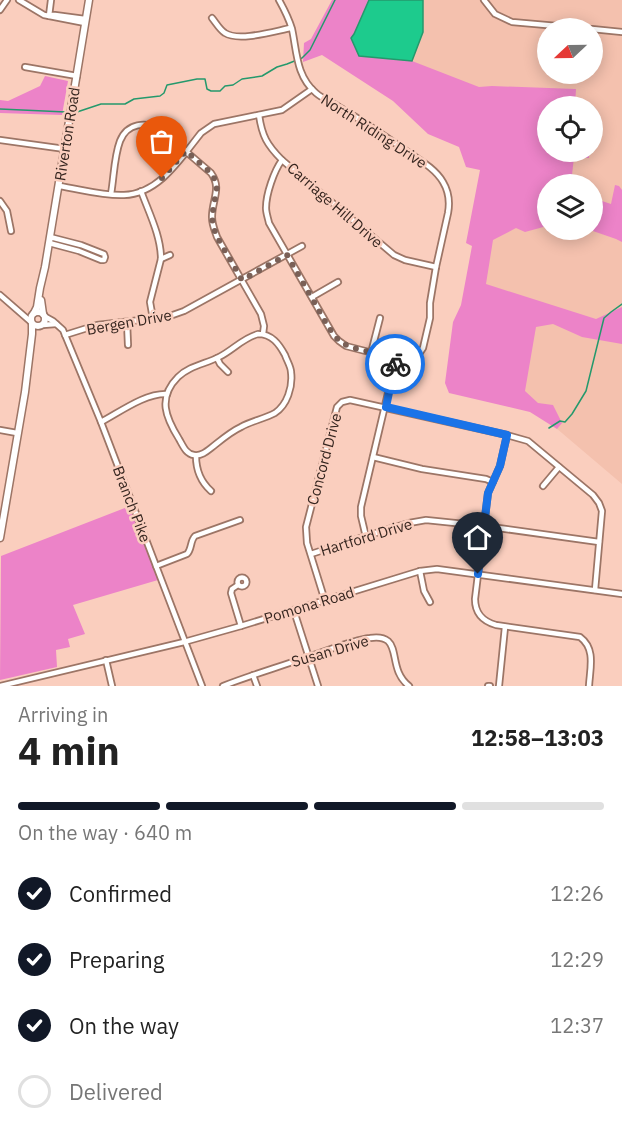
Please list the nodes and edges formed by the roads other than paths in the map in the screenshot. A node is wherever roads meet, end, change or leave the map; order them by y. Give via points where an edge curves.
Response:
1 (8, 0) edge
2 (19, 0) edge
3 (51, 0) edge
4 (89, 0) edge
5 (279, 0) edge
6 (484, 0) edge
7 (0, 10) edge
8 (49, 16) junction
9 (212, 18) dead end
10 (85, 21) junction
11 (537, 24) edge
12 (291, 28) junction
13 (603, 30) edge
14 (622, 32) edge
15 (25, 67) dead end
16 (77, 76) junction
17 (312, 89) junction
18 (259, 115) junction
19 (0, 140) edge
20 (64, 149) junction
21 (186, 151) junction
22 (282, 160) junction
23 (59, 186) junction
24 (141, 191) junction
25 (111, 194) junction
26 (0, 201) edge
27 (11, 231) dead end
28 (50, 240) junction
29 (302, 246) dead end
30 (170, 255) dead end
31 (287, 255) junction
32 (161, 259) junction
33 (45, 267) junction
34 (436, 267) junction
35 (242, 280) junction
36 (338, 282) dead end
37 (0, 295) edge
38 (312, 297) junction
39 (16, 309) junction
40 (33, 314) junction
41 (43, 315) junction
42 (380, 318) dead end
43 (153, 319) junction
44 (127, 322) junction
45 (32, 323) junction
46 (41, 325) junction
47 (58, 325) junction
48 (263, 334) junction
49 (66, 335) junction
50 (128, 345) dead end
51 (371, 353) junction
52 (30, 357) junction
53 (217, 358) junction
54 (396, 359) junction
55 (228, 372) dead end
56 (167, 394) junction
57 (386, 407) junction
58 (101, 422) junction
59 (0, 430) edge
60 (17, 433) junction
61 (507, 435) junction
62 (195, 456) junction
63 (373, 457) junction
64 (559, 467) junction
65 (493, 482) junction
66 (543, 486) dead end
67 (212, 491) dead end
68 (240, 520) dead end
69 (484, 526) junction
70 (366, 537) junction
71 (0, 538) edge
72 (600, 542) junction
73 (311, 554) junction
74 (156, 566) junction
75 (420, 570) junction
76 (478, 574) junction
77 (238, 585) dead end
78 (595, 590) junction
79 (622, 594) edge
80 (325, 601) junction
81 (430, 602) dead end
82 (294, 611) junction
83 (241, 626) junction
84 (504, 627) junction
85 (184, 642) junction
86 (308, 657) junction
87 (106, 660) junction
88 (253, 675) junction
89 (0, 686) edge
90 (112, 686) edge
91 (202, 686) edge
92 (223, 686) edge
93 (257, 686) edge
94 (318, 686) edge
95 (409, 686) edge
96 (499, 686) edge
97 (589, 686) edge

1 - 7 street
2 - 8 street
3 - 8 street
4 - 10 main road, Riverton Road
5 - 12 street, North Riding Drive
6 - 11 street via 495,14 512,22
8 - 10 street
9 - 12 street via 223,32 234,37
10 - 16 main road, Riverton Road
12 - 17 street, North Riding Drive via 300,70
13 - 14 street
15 - 16 street
16 - 20 main road, Riverton Road
17 - 18 street via 282,110
17 - 34 street, North Riding Drive via 375,129 441,179 450,205
18 - 21 street via 214,124
18 - 22 street, Carriage Hill Drive via 264,138
19 - 20 street
20 - 23 main road, Riverton Road
21 - 24 street via 162,178
21 - 25 street via 155,126 132,127 120,141
21 - 35 street via 215,180 213,226
22 - 31 street via 274,173 266,208 269,223
22 - 34 street, Carriage Hill Drive via 394,255
23 - 25 street
23 - 28 main road, Riverton Road
24 - 25 street
24 - 32 street via 159,240
26 - 27 street via 7,211
28 - 28 street via 101,260 104,260 104,254 81,245
28 - 33 main road, Riverton Road
29 - 31 street, Bergen Drive
30 - 32 street
31 - 35 street, Bergen Drive
31 - 38 street
32 - 43 street via 150,302
33 - 40 main road, Riverton Road
33 - 41 main road, Riverton Road
34 - 54 street, North Riding Drive via 423,348 416,357
35 - 43 street, Bergen Drive via 184,311
35 - 48 street via 261,314
36 - 38 street
37 - 39 street
38 - 51 street via 339,341
39 - 40 street
39 - 45 street
40 - 41 main road
40 - 45 main road
41 - 46 main road via 45,321
41 - 47 street, Branch Pike
42 - 51 street
43 - 44 street, Bergen Drive
44 - 49 street, Bergen Drive via 97,325
44 - 50 street
45 - 46 main road
45 - 52 main road
46 - 47 street
46 - 52 main road
47 - 49 street, Branch Pike
48 - 53 street via 251,336
48 - 62 street via 276,341 290,368 292,380 285,402 274,413 242,426
49 - 58 street, Branch Pike
51 - 54 street
52 - 60 main road
53 - 55 street
53 - 56 street via 181,374
54 - 57 street
56 - 58 street via 149,396
56 - 62 street via 166,413 171,426 185,449
57 - 61 street, Concord Drive
57 - 63 street
57 - 73 street, Concord Drive via 350,400 337,407 306,527
58 - 74 street, Branch Pike
59 - 60 street
60 - 71 main road
61 - 64 street, Concord Drive via 528,441
61 - 65 street
62 - 67 street via 200,475
63 - 65 street
63 - 70 street via 361,507
64 - 66 street
64 - 72 street, Concord Drive via 599,503
65 - 69 street
68 - 74 street via 195,536 187,554
69 - 70 street, Hartford Drive via 426,520
69 - 72 street, Hartford Drive
69 - 76 street
70 - 73 street, Hartford Drive
72 - 78 street, Concord Drive
73 - 80 street, Concord Drive
74 - 85 street, Branch Pike
75 - 76 street, Pomona Road
75 - 80 street, Pomona Road
75 - 81 street
76 - 78 street, Pomona Road
76 - 84 street via 477,612 489,623
77 - 83 street via 231,594
78 - 79 street, Pomona Road
80 - 82 street, Pomona Road
82 - 83 street, Pomona Road
82 - 86 street
83 - 85 street, Pomona Road
84 - 96 street
84 - 97 street via 580,637 591,653
85 - 87 street, Pomona Road
85 - 91 street, Branch Pike
86 - 88 street, Susan Drive
86 - 94 street
86 - 95 street, Susan Drive via 352,642 381,638 389,642 396,669
87 - 89 street, Pomona Road
87 - 90 street
88 - 92 street, Susan Drive
88 - 93 street

